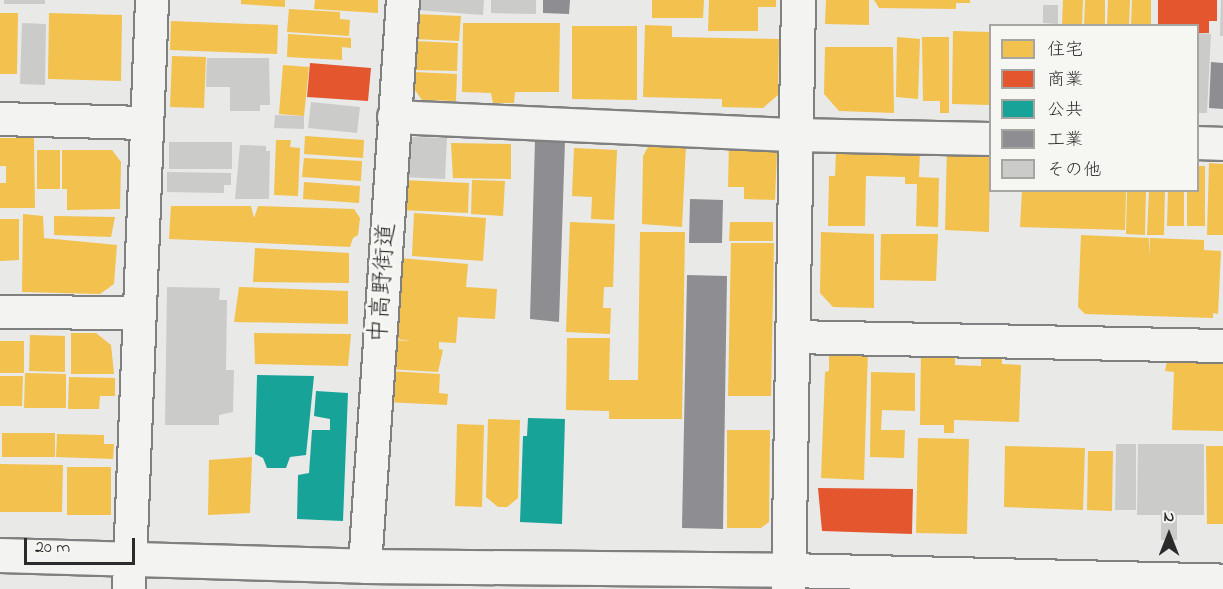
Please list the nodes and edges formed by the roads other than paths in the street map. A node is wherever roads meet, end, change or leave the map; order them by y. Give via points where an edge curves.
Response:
1 (152, 0) edge
2 (403, 0) edge
3 (798, 0) edge
4 (394, 117) junction
5 (0, 119) edge
6 (147, 123) junction
7 (796, 135) junction
8 (989, 139) edge
9 (1199, 143) edge
10 (1223, 144) edge
11 (0, 312) edge
12 (139, 313) junction
13 (792, 337) junction
14 (1223, 346) edge
15 (0, 555) edge
16 (365, 566) junction
17 (129, 573) edge
18 (788, 580) edge
19 (1223, 581) edge

1 - 6 street
2 - 4 street, 中高野街道
3 - 7 street
4 - 7 street
4 - 16 street, 中高野街道
5 - 6 street
6 - 12 street
7 - 8 street
7 - 13 street
9 - 10 street
11 - 12 street
12 - 17 street
13 - 14 street
13 - 18 street
15 - 17 street
16 - 17 street
16 - 18 street
18 - 19 street

